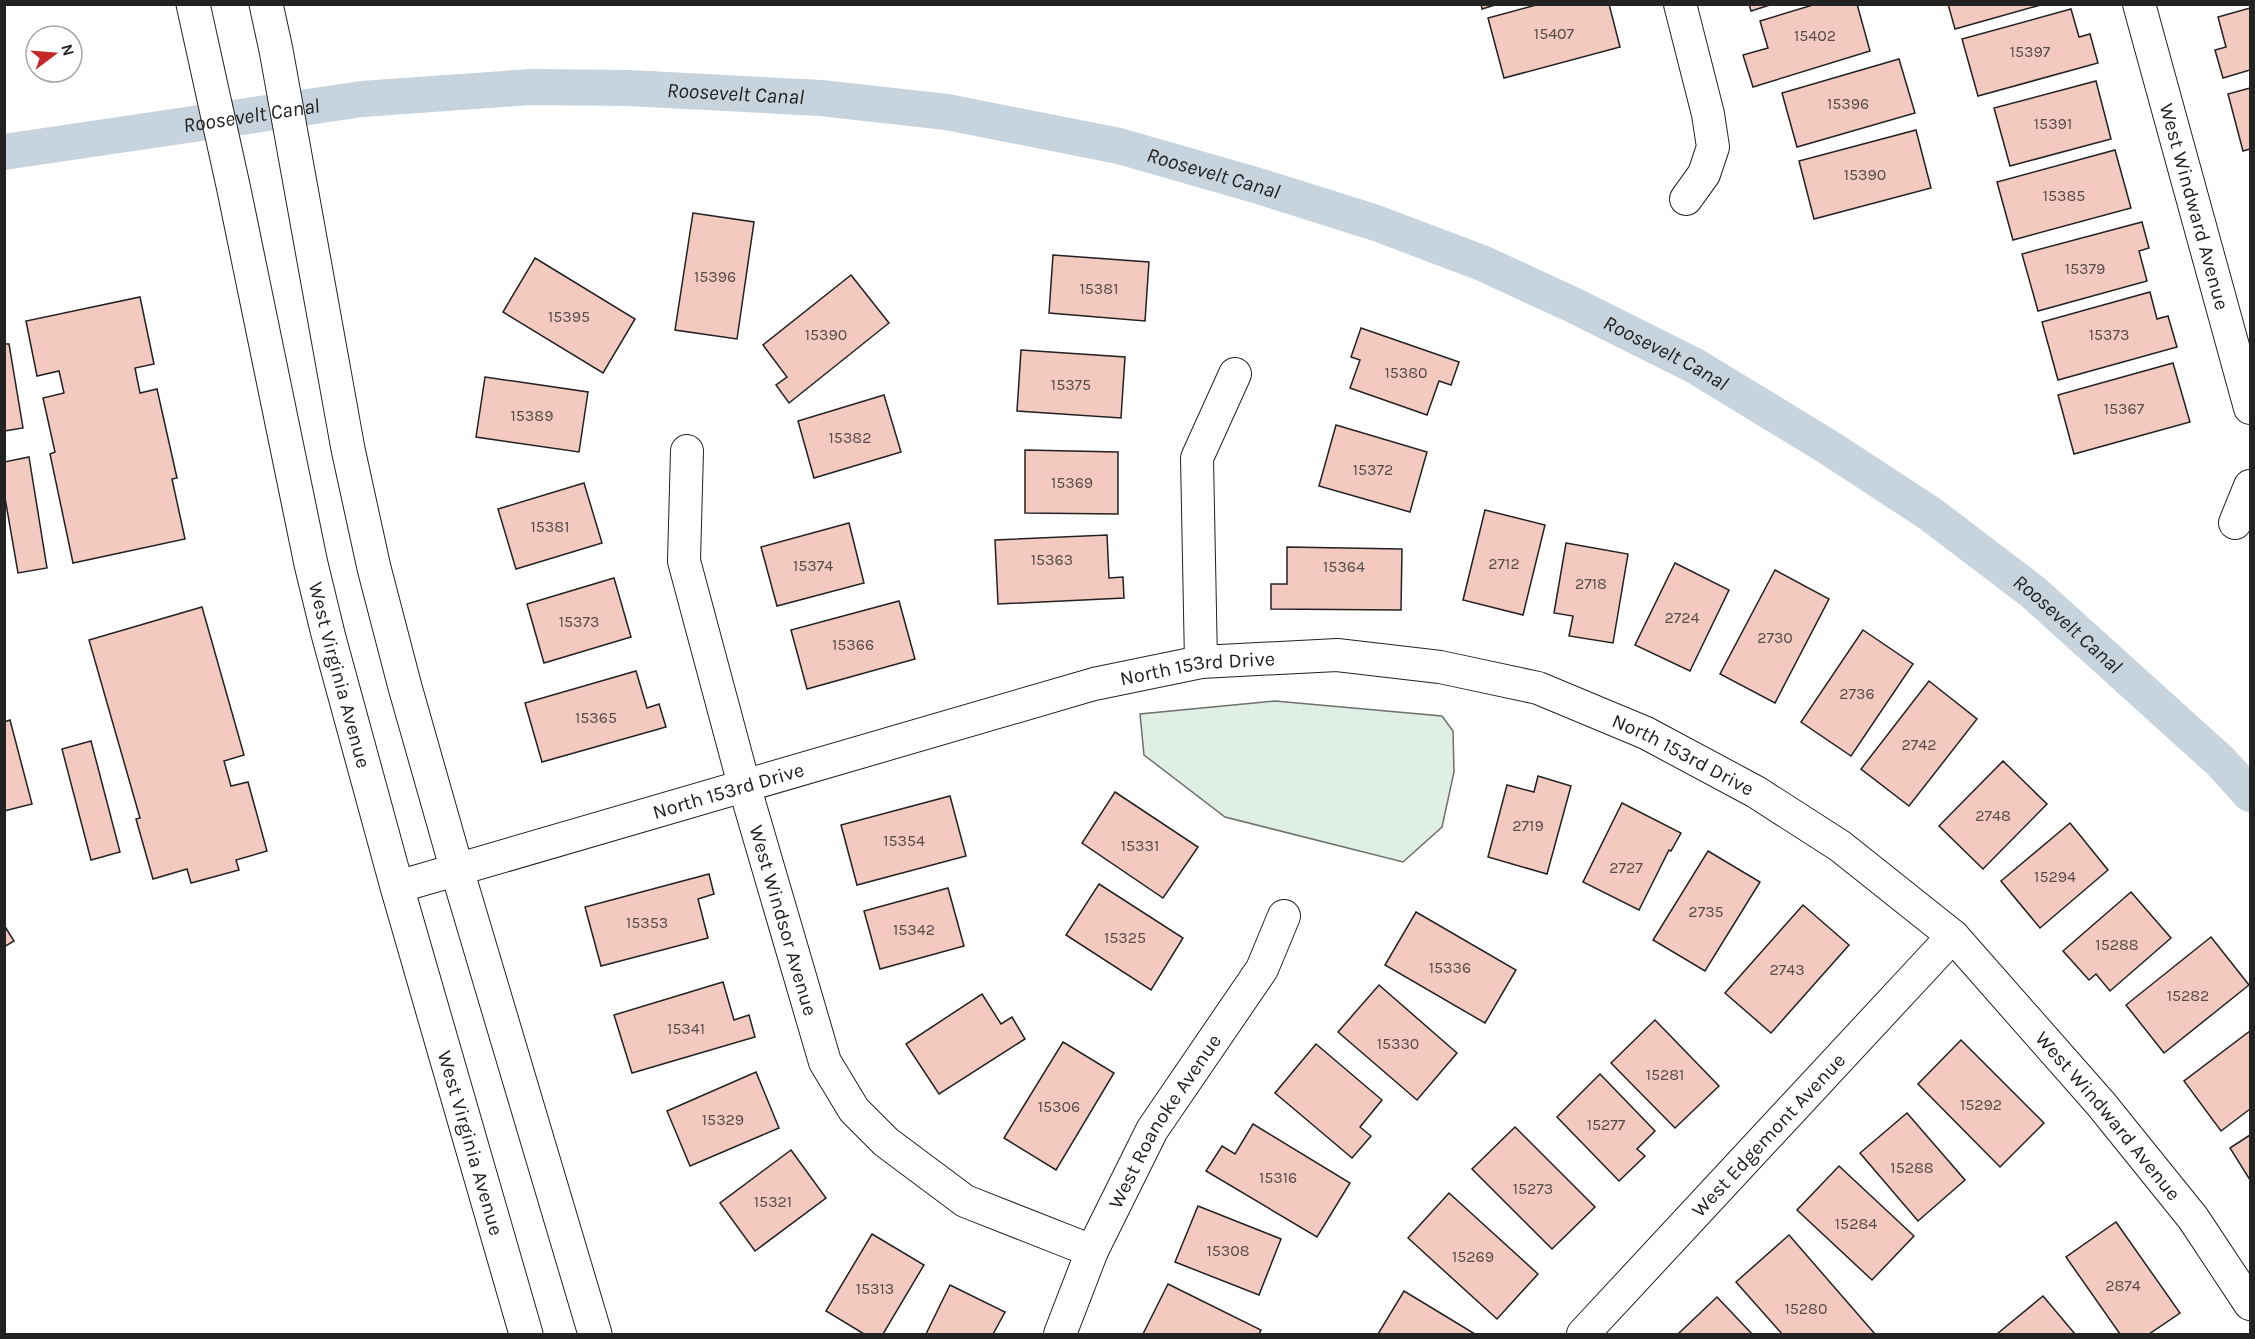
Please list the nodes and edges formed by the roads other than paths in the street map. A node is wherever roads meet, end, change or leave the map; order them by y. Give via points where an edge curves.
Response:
1 (193, 4) edge
2 (266, 4) edge
3 (1680, 4) edge
4 (2139, 4) edge
5 (1686, 199) dead end
6 (1235, 374) dead end
7 (2250, 408) edge
8 (687, 451) dead end
9 (2250, 486) edge
10 (2235, 523) dead end
11 (1201, 662) junction
12 (744, 785) junction
13 (457, 870) junction
14 (397, 887) junction
15 (1284, 916) dead end
16 (1953, 936) junction
17 (1092, 1251) junction
18 (2250, 1304) edge
19 (526, 1335) edge
20 (595, 1335) edge
21 (1060, 1335) edge
22 (1583, 1335) edge

1 - 14 main road, West Virginia Avenue via 311,564
2 - 13 main road via 348,449 374,568
3 - 5 street via 1713,147 1704,174
4 - 7 street, West Windward Avenue
6 - 11 street via 1197,458
8 - 12 street, West Windsor Avenue via 684,561
9 - 10 street
11 - 12 street, North 153rd Drive via 1094,684
11 - 16 street, North 153rd Drive via 1337,655 1440,667 1538,688 1646,733 1756,792 1840,846
12 - 13 street, North 153rd Drive
12 - 17 street, West Windsor Avenue via 825,1062 854,1110 886,1142 965,1201
13 - 14 street, North 153rd Drive
13 - 20 main road
14 - 19 main road, West Virginia Avenue
15 - 17 street, West Roanoke Avenue via 1262,969 1152,1130
16 - 18 street, West Windward Avenue via 2193,1218
16 - 22 street, West Edgemont Avenue
17 - 21 street, West Roanoke Avenue

